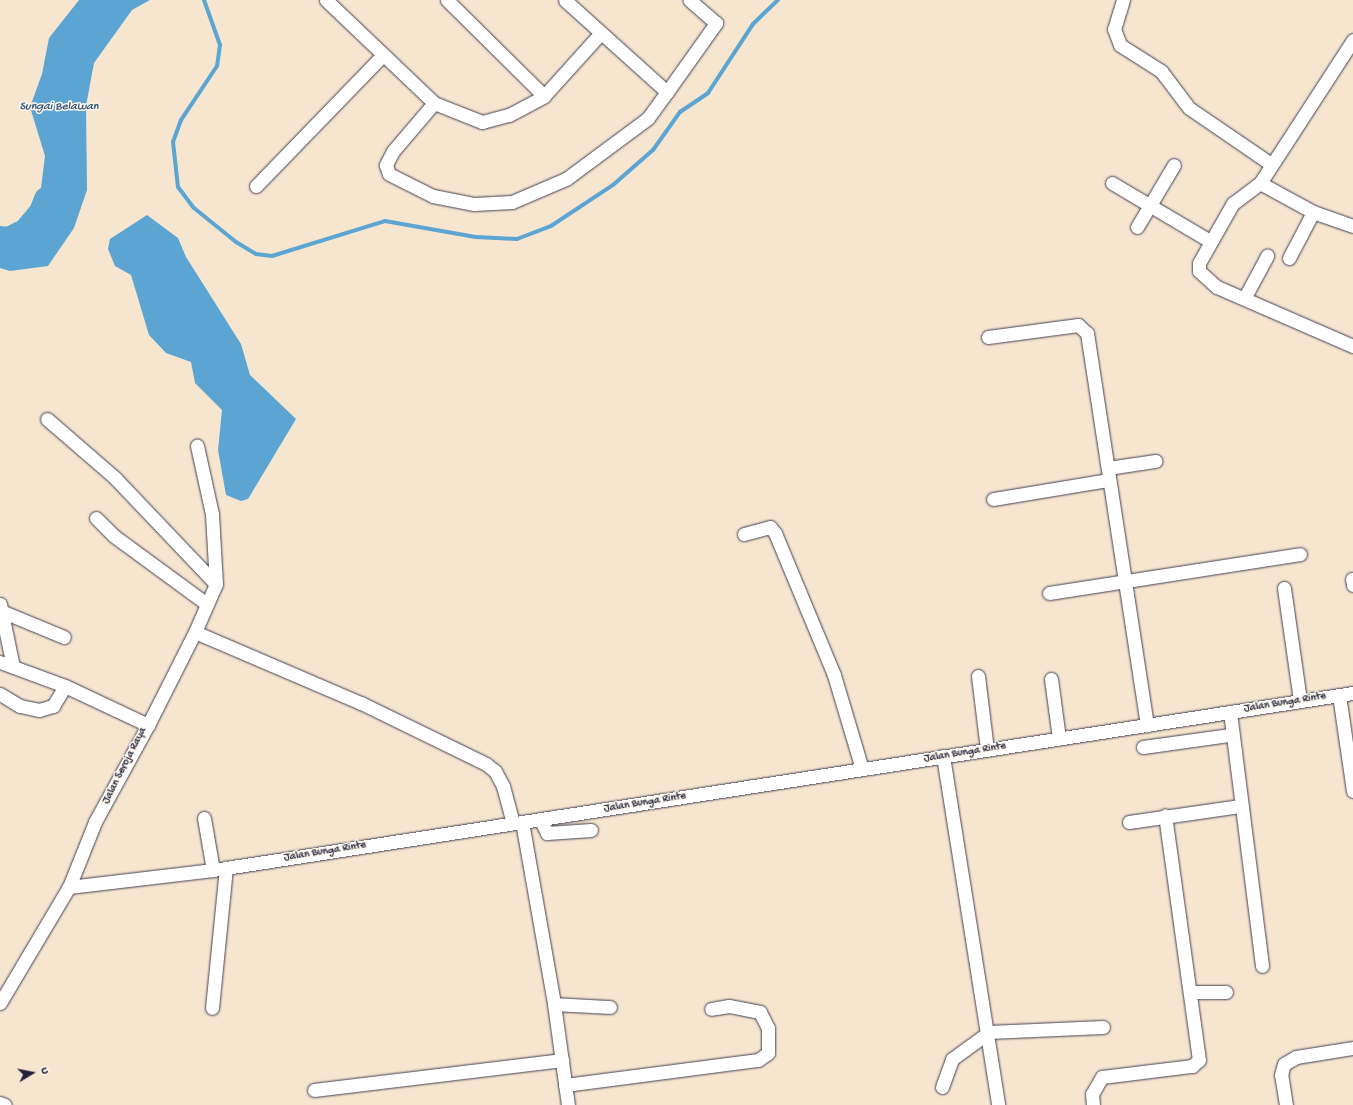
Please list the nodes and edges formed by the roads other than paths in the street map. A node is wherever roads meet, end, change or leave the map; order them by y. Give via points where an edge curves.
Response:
1 (326, 0) edge
2 (446, 0) edge
3 (566, 0) edge
4 (690, 0) edge
5 (1123, 0) edge
6 (601, 33) junction
7 (1353, 40) edge
8 (383, 55) junction
9 (667, 92) junction
10 (544, 96) junction
11 (434, 103) junction
12 (1271, 164) junction
13 (1174, 165) dead end
14 (1112, 183) dead end
15 (1260, 183) junction
16 (256, 186) dead end
17 (1148, 203) junction
18 (1313, 212) junction
19 (1353, 226) edge
20 (1137, 227) dead end
21 (1210, 241) junction
22 (1267, 256) dead end
23 (1289, 258) dead end
24 (1245, 297) junction
25 (988, 337) dead end
26 (1353, 346) edge
27 (47, 419) dead end
28 (197, 446) dead end
29 (1155, 461) dead end
30 (1108, 474) junction
31 (993, 499) dead end
32 (96, 518) dead end
33 (744, 534) dead end
34 (1300, 554) dead end
35 (1124, 579) junction
36 (216, 584) junction
37 (1284, 588) dead end
38 (1049, 593) dead end
39 (207, 604) junction
40 (0, 608) edge
41 (195, 632) junction
42 (64, 637) dead end
43 (0, 662) edge
44 (13, 667) junction
45 (978, 676) dead end
46 (1051, 679) dead end
47 (65, 686) junction
48 (1353, 693) edge
49 (0, 694) edge
50 (1339, 695) junction
51 (1300, 701) junction
52 (1230, 712) junction
53 (1147, 724) junction
54 (148, 725) junction
55 (1230, 735) junction
56 (1059, 738) junction
57 (1144, 746) dead end
58 (987, 750) junction
59 (943, 756) junction
60 (862, 769) junction
61 (1353, 791) edge
62 (1240, 806) junction
63 (1165, 815) junction
64 (204, 818) dead end
65 (540, 819) junction
66 (518, 822) junction
67 (1129, 822) dead end
68 (590, 830) dead end
69 (219, 869) junction
70 (69, 887) junction
71 (1262, 966) dead end
72 (1190, 992) junction
73 (1226, 992) dead end
74 (0, 1003) edge
75 (554, 1004) junction
76 (610, 1007) dead end
77 (212, 1008) dead end
78 (711, 1009) dead end
79 (1103, 1027) dead end
80 (989, 1032) junction
81 (1353, 1048) edge
82 (562, 1060) junction
83 (565, 1085) junction
84 (942, 1087) dead end
85 (314, 1090) dead end
86 (0, 1103) edge
87 (5, 1105) edge
88 (568, 1105) edge
89 (998, 1105) edge
90 (1093, 1105) edge
91 (1286, 1105) edge

1 - 8 street
2 - 10 street
3 - 6 street
4 - 9 street via 716,23
5 - 12 street via 1114,28 1120,45 1161,71 1185,105
6 - 9 street
6 - 10 street
7 - 12 street
8 - 11 street
8 - 16 street
9 - 11 street via 648,118 566,179 512,202 474,204 433,196 389,174 386,165 393,151
10 - 11 street via 510,115 482,122
12 - 15 street
13 - 17 street
14 - 17 street
15 - 18 street
15 - 21 street via 1233,203
17 - 20 street
17 - 21 street
18 - 19 street
18 - 23 street
21 - 24 street via 1199,263 1202,277 1217,287
22 - 24 street
24 - 26 street
25 - 30 street via 1084,327
27 - 36 street via 115,478
28 - 36 street via 213,521
29 - 30 street
30 - 31 street
30 - 35 street
32 - 39 street via 114,536
33 - 60 street via 770,527 775,533 834,674
34 - 35 street
35 - 38 street
35 - 53 street
36 - 39 street
37 - 51 street
39 - 41 street
40 - 42 street
40 - 44 street
41 - 54 street
41 - 66 street via 361,703 486,764 495,771
43 - 44 street, Jalan Seroja Raya
44 - 47 street, Jalan Seroja Raya
45 - 58 street
46 - 56 street
47 - 49 street via 53,706 38,710 20,706
47 - 54 street, Jalan Seroja Raya
48 - 50 street, Jalan Bunga Rinte
50 - 51 street, Jalan Bunga Rinte
50 - 61 street
51 - 52 street, Jalan Bunga Rinte
52 - 53 street, Jalan Bunga Rinte
52 - 55 street
53 - 56 street, Jalan Bunga Rinte
54 - 70 street, Jalan Seroja Raya via 95,822
55 - 57 street
55 - 62 street
56 - 58 street, Jalan Bunga Rinte
58 - 59 street, Jalan Bunga Rinte
59 - 60 street, Jalan Bunga Rinte
59 - 80 street
60 - 65 street, Jalan Bunga Rinte
62 - 63 street
62 - 71 street
63 - 67 street
63 - 72 street
64 - 69 street
65 - 66 street, Jalan Bunga Rinte
65 - 68 street via 547,832
66 - 69 street, Jalan Bunga Rinte
66 - 75 street
69 - 70 street, Jalan Bunga Rinte
69 - 77 street
70 - 74 street
72 - 73 street
72 - 90 street via 1199,1060 1192,1066 1102,1077 1092,1094
75 - 76 street
75 - 82 street
78 - 83 street via 729,1006 760,1012 768,1028 768,1053 758,1060
79 - 80 street
80 - 84 street via 952,1059
80 - 89 street
81 - 91 street via 1296,1057 1284,1064 1281,1075
82 - 83 street
82 - 85 street
83 - 88 street
86 - 87 street

